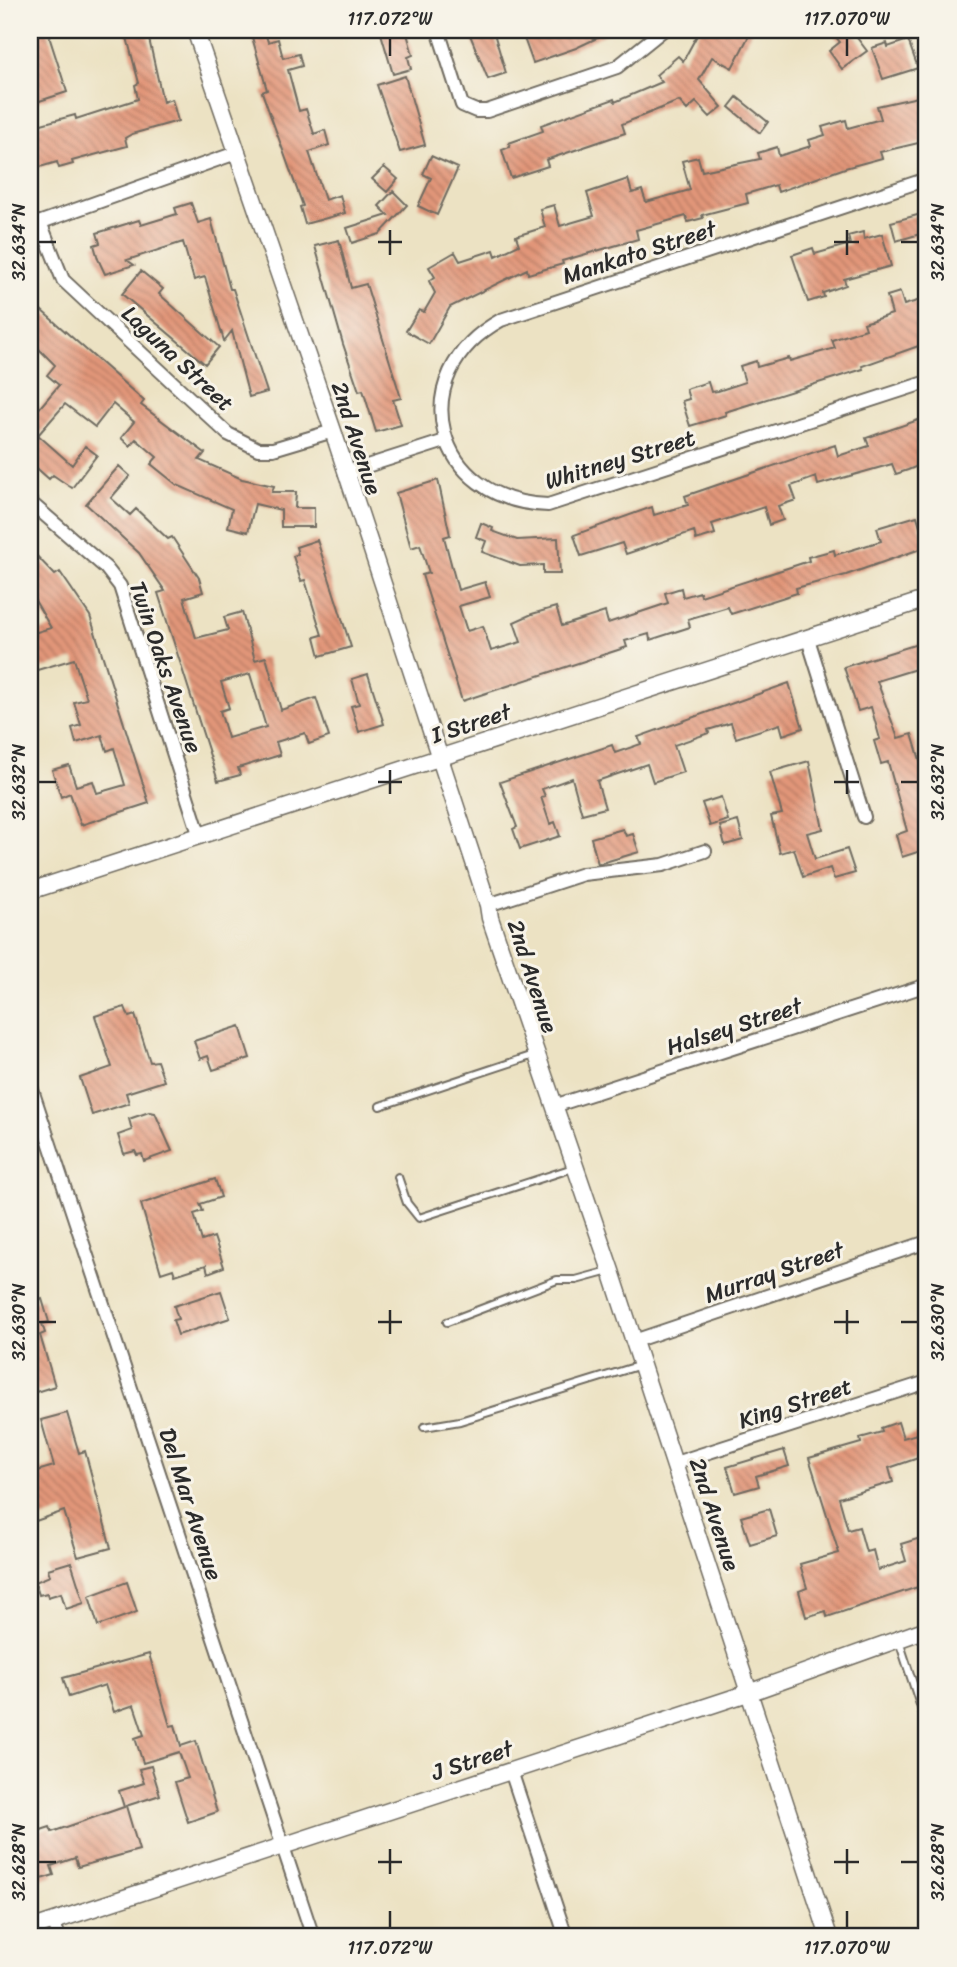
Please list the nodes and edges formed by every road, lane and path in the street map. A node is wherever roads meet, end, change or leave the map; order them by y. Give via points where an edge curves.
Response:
1 (195, 30) edge
2 (438, 30) edge
3 (663, 30) edge
4 (236, 153) junction
5 (927, 178) edge
6 (35, 224) edge
7 (927, 382) edge
8 (333, 431) junction
9 (445, 441) junction
10 (345, 473) junction
11 (30, 502) edge
12 (927, 599) edge
13 (808, 639) junction
14 (438, 758) junction
15 (864, 817) dead end
16 (200, 837) junction
17 (705, 851) dead end
18 (30, 891) edge
19 (488, 905) junction
20 (927, 985) edge
21 (535, 1055) junction
22 (30, 1084) edge
23 (380, 1106) dead end
24 (554, 1106) junction
25 (574, 1168) junction
26 (398, 1177) dead end
27 (927, 1242) edge
28 (611, 1271) junction
29 (447, 1322) dead end
30 (634, 1341) junction
31 (642, 1364) junction
32 (927, 1382) edge
33 (424, 1427) dead end
34 (675, 1463) junction
35 (927, 1629) edge
36 (898, 1639) junction
37 (748, 1693) junction
38 (927, 1726) edge
39 (511, 1771) junction
40 (284, 1847) junction
41 (53, 1921) junction
42 (30, 1929) edge
43 (59, 1937) edge
44 (313, 1937) edge
45 (566, 1937) edge
46 (829, 1937) edge

1 - 4 street, 2nd Avenue
2 - 3 street via 462,105 476,111 617,67
4 - 6 street
4 - 8 street, 2nd Avenue
5 - 9 street, Mankato Street via 501,320 466,346 450,371 442,406
6 - 8 street, Laguna Street via 62,280 228,434 258,449 273,449
7 - 9 street, Whitney Street via 548,505 507,499 482,486 460,466
8 - 10 street, 2nd Avenue
9 - 10 street
10 - 14 street, 2nd Avenue
11 - 16 street, Twin Oaks Avenue via 106,568 120,586
12 - 13 street, I Street
13 - 14 street, I Street
13 - 15 street
14 - 16 street, I Street
14 - 19 street, 2nd Avenue
16 - 18 street, I Street
17 - 19 street via 663,865 583,874
19 - 21 street, 2nd Avenue
20 - 24 street, Halsey Street
21 - 23 lane
21 - 24 street, 2nd Avenue
22 - 40 street, Del Mar Avenue
24 - 25 street, 2nd Avenue
25 - 26 lane via 419,1218 407,1203
25 - 28 street, 2nd Avenue
27 - 30 street, Murray Street
28 - 29 lane via 557,1280
28 - 30 street, 2nd Avenue
30 - 31 street, 2nd Avenue
31 - 33 lane via 460,1421
31 - 34 street, 2nd Avenue
32 - 34 street, King Street
34 - 37 street, 2nd Avenue
35 - 36 street, J Street
36 - 37 street, J Street
36 - 38 lane
37 - 39 street, J Street
37 - 46 street, 2nd Avenue
39 - 40 street, J Street
39 - 45 street
40 - 41 street, J Street
40 - 44 street, Del Mar Avenue
41 - 42 street, J Street
41 - 43 street

